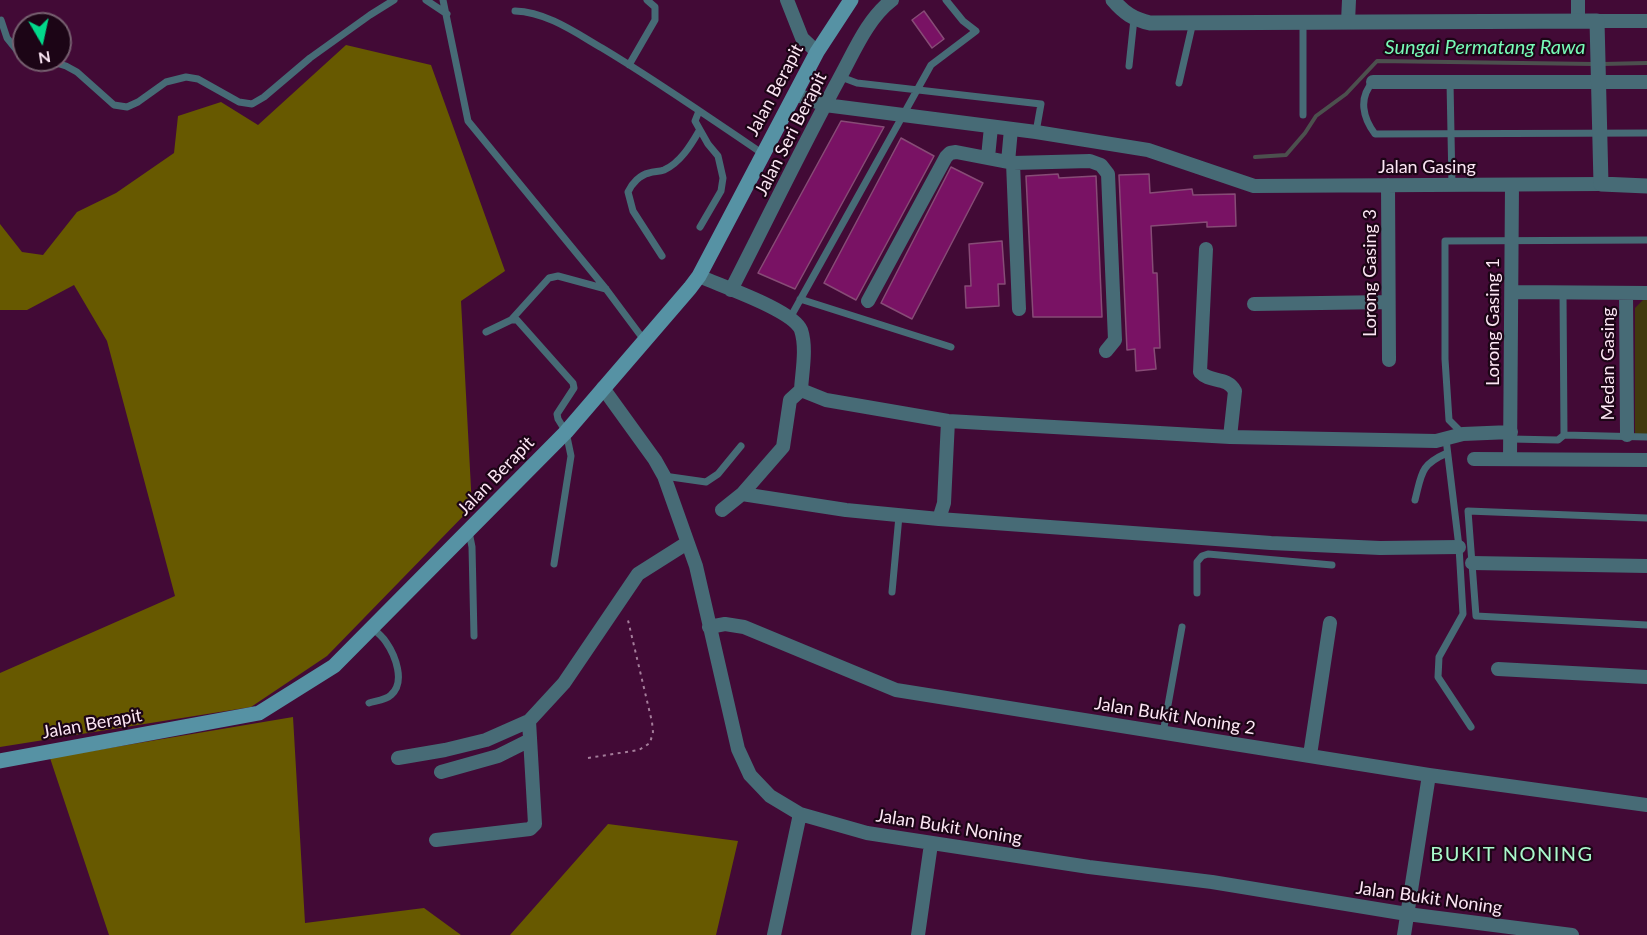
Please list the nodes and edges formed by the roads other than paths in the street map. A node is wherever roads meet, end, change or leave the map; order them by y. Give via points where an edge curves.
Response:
1 (394, 0) edge
2 (426, 0) edge
3 (444, 0) edge
4 (647, 0) edge
5 (787, 0) edge
6 (851, 0) edge
7 (892, 0) edge
8 (946, 0) edge
9 (1113, 0) edge
10 (1349, 0) edge
11 (1578, 0) edge
12 (515, 11) dead end
13 (447, 14) junction
14 (1134, 19) junction
15 (1, 20) edge
16 (1578, 21) junction
17 (1597, 21) junction
18 (1647, 21) edge
19 (1193, 22) junction
20 (1303, 22) junction
21 (1348, 22) junction
22 (12, 44) edge
23 (817, 52) junction
24 (629, 64) junction
25 (1129, 66) dead end
26 (72, 69) edge
27 (841, 77) junction
28 (1373, 82) joint
29 (1450, 82) junction
30 (1598, 82) junction
31 (1647, 82) edge
32 (1179, 83) dead end
33 (917, 90) junction
34 (795, 94) junction
35 (825, 105) junction
36 (699, 111) junction
37 (1303, 115) dead end
38 (902, 116) junction
39 (991, 127) junction
40 (1011, 129) junction
41 (699, 131) junction
42 (1036, 132) junction
43 (1599, 133) junction
44 (1647, 133) edge
45 (1451, 134) junction
46 (763, 154) junction
47 (988, 157) junction
48 (1011, 162) junction
49 (1600, 184) junction
50 (1388, 185) junction
51 (1452, 185) junction
52 (1512, 185) junction
53 (1647, 186) edge
54 (700, 227) dead end
55 (1647, 240) edge
56 (1512, 241) junction
57 (1206, 249) dead end
58 (662, 256) dead end
59 (699, 276) junction
60 (606, 289) junction
61 (730, 290) junction
62 (1512, 292) junction
63 (1563, 292) junction
64 (1626, 293) junction
65 (1647, 293) edge
66 (800, 299) junction
67 (868, 301) dead end
68 (1388, 302) junction
69 (1254, 304) dead end
70 (1019, 309) dead end
71 (790, 318) junction
72 (511, 320) junction
73 (486, 332) dead end
74 (644, 340) junction
75 (951, 347) dead end
76 (1106, 351) dead end
77 (1389, 360) dead end
78 (603, 388) junction
79 (801, 390) junction
80 (948, 421) junction
81 (566, 432) junction
82 (1463, 434) junction
83 (1564, 435) junction
84 (1627, 435) junction
85 (1510, 436) junction
86 (1230, 437) junction
87 (1647, 437) edge
88 (1447, 446) junction
89 (741, 447) dead end
90 (1474, 459) dead end
91 (1510, 459) junction
92 (1647, 460) edge
93 (664, 476) junction
94 (742, 494) junction
95 (1415, 500) dead end
96 (722, 510) dead end
97 (899, 516) junction
98 (1647, 518) edge
99 (939, 519) junction
100 (469, 532) junction
101 (1255, 542) junction
102 (687, 543) junction
103 (1459, 547) junction
104 (1253, 558) junction
105 (1472, 563) junction
106 (555, 564) dead end
107 (1332, 565) dead end
108 (1647, 566) edge
109 (892, 592) dead end
110 (1197, 593) dead end
111 (1330, 623) dead end
112 (1647, 625) edge
113 (709, 627) junction
114 (1182, 627) dead end
115 (372, 628) junction
116 (474, 636) dead end
117 (1498, 669) dead end
118 (1647, 678) edge
119 (369, 703) dead end
120 (529, 721) junction
121 (1472, 727) dead end
122 (1162, 733) junction
123 (530, 740) junction
124 (1310, 755) junction
125 (398, 758) dead end
126 (0, 761) edge
127 (441, 771) dead end
128 (1429, 775) junction
129 (1647, 805) edge
130 (800, 814) junction
131 (436, 840) dead end
132 (931, 844) junction
133 (1407, 914) junction
134 (774, 935) edge
135 (918, 935) edge
136 (1404, 935) edge
137 (1572, 935) edge

1 - 26 lane via 252,104 239,102 198,79 186,77 166,82 127,107 114,105
2 - 13 lane
3 - 13 lane
4 - 24 lane via 655,7 655,20
5 - 23 street via 802,38
6 - 23 main road, Jalan Berapit
7 - 27 street, Jalan Seri Berapit via 870,24
8 - 33 lane via 976,31 931,65
9 - 14 street
10 - 21 street
11 - 16 street
12 - 24 lane via 529,11 567,27
13 - 60 lane via 468,121
14 - 19 street
14 - 25 lane
15 - 22 lane
16 - 17 street
16 - 21 street
17 - 18 street
17 - 30 street
19 - 20 street
19 - 32 lane
20 - 21 street
20 - 37 lane
23 - 34 main road, Jalan Berapit
24 - 36 lane
27 - 33 lane via 857,83
27 - 35 street, Jalan Seri Berapit
28 - 29 street
28 - 45 lane via 1367,89 1364,106 1366,122 1375,134
29 - 30 street
29 - 45 lane
30 - 31 street
30 - 43 street
33 - 38 lane
33 - 42 lane via 1041,104
34 - 35 street, Jalan Gasing
34 - 46 main road, Jalan Berapit
35 - 38 street, Jalan Gasing
35 - 61 street, Jalan Seri Berapit
36 - 41 lane via 695,121
36 - 46 lane
38 - 39 street, Jalan Gasing
38 - 66 lane
39 - 40 street, Jalan Gasing
39 - 47 street
40 - 42 street, Jalan Gasing
40 - 48 street
41 - 54 lane via 718,156 723,178 721,191
41 - 58 lane via 673,164 641,177 628,192 633,211
42 - 50 street, Jalan Gasing via 1148,150 1254,186
43 - 44 lane
43 - 45 lane
43 - 49 street
45 - 51 lane
46 - 59 main road, Jalan Berapit
47 - 48 street
47 - 67 street via 956,152 946,157
48 - 70 street
48 - 76 street via 1090,161 1101,165 1108,174 1115,340
49 - 52 street, Jalan Gasing
49 - 53 street
50 - 51 street, Jalan Gasing
50 - 68 street, Lorong Gasing 3
51 - 52 street, Jalan Gasing
52 - 56 street, Lorong Gasing 1
55 - 56 lane
56 - 62 street, Lorong Gasing 1
56 - 82 lane via 1445,241 1449,420
57 - 86 street via 1200,372 1227,382 1235,391
59 - 61 street
59 - 74 main road, Jalan Berapit
60 - 72 lane via 558,276 549,278
60 - 74 lane
61 - 71 street via 783,311
62 - 63 street
62 - 85 street, Lorong Gasing 1
63 - 64 street
63 - 83 lane
64 - 65 street
64 - 84 street, Medan Gasing
66 - 71 lane
66 - 75 lane
68 - 69 street
68 - 77 street, Lorong Gasing 3
71 - 79 street via 800,328 803,341
72 - 73 lane
72 - 81 lane via 517,320 573,383 574,388 557,414
74 - 78 main road, Jalan Berapit
78 - 81 main road, Jalan Berapit
78 - 93 street, Jalan Bukit Noning
79 - 80 street via 826,400
79 - 94 street via 790,400 783,447
80 - 86 street
80 - 99 street via 944,503
81 - 100 main road, Jalan Berapit
81 - 106 lane via 571,456
82 - 85 street
82 - 88 street
83 - 84 lane
83 - 85 lane via 1558,440
84 - 87 lane
85 - 91 street, Lorong Gasing 1
86 - 88 street via 1436,441
88 - 95 lane via 1424,468
88 - 103 lane
89 - 93 lane via 706,482
90 - 91 street
91 - 92 street
93 - 102 street, Jalan Bukit Noning
94 - 96 street
94 - 97 street
97 - 99 street
97 - 109 lane
98 - 105 lane via 1468,511
99 - 101 street
100 - 115 main road, Jalan Berapit
100 - 116 lane
101 - 103 street
101 - 104 lane
102 - 113 street, Jalan Bukit Noning
102 - 120 street via 638,574 564,683
103 - 121 lane via 1464,614 1439,657 1438,677
104 - 107 lane
104 - 110 lane via 1202,556 1197,562
105 - 108 street
105 - 112 lane via 1476,616
111 - 124 street
113 - 122 street, Jalan Bukit Noning 2 via 744,627 896,690
113 - 130 street, Jalan Bukit Noning via 738,749 750,775 770,796
114 - 122 lane
115 - 119 lane via 386,641 399,678 391,696
115 - 126 main road, Jalan Berapit via 334,666 259,713
117 - 118 street
120 - 123 street
120 - 125 street via 486,740
122 - 124 street, Jalan Bukit Noning 2
123 - 127 street via 498,756
123 - 131 street via 535,824 530,829
124 - 128 street, Jalan Bukit Noning 2
128 - 129 street, Jalan Bukit Noning 2
128 - 133 street
130 - 132 street, Jalan Bukit Noning via 867,833
130 - 134 street
132 - 133 street, Jalan Bukit Noning via 1212,882
132 - 135 street
133 - 136 street
133 - 137 street, Jalan Bukit Noning

